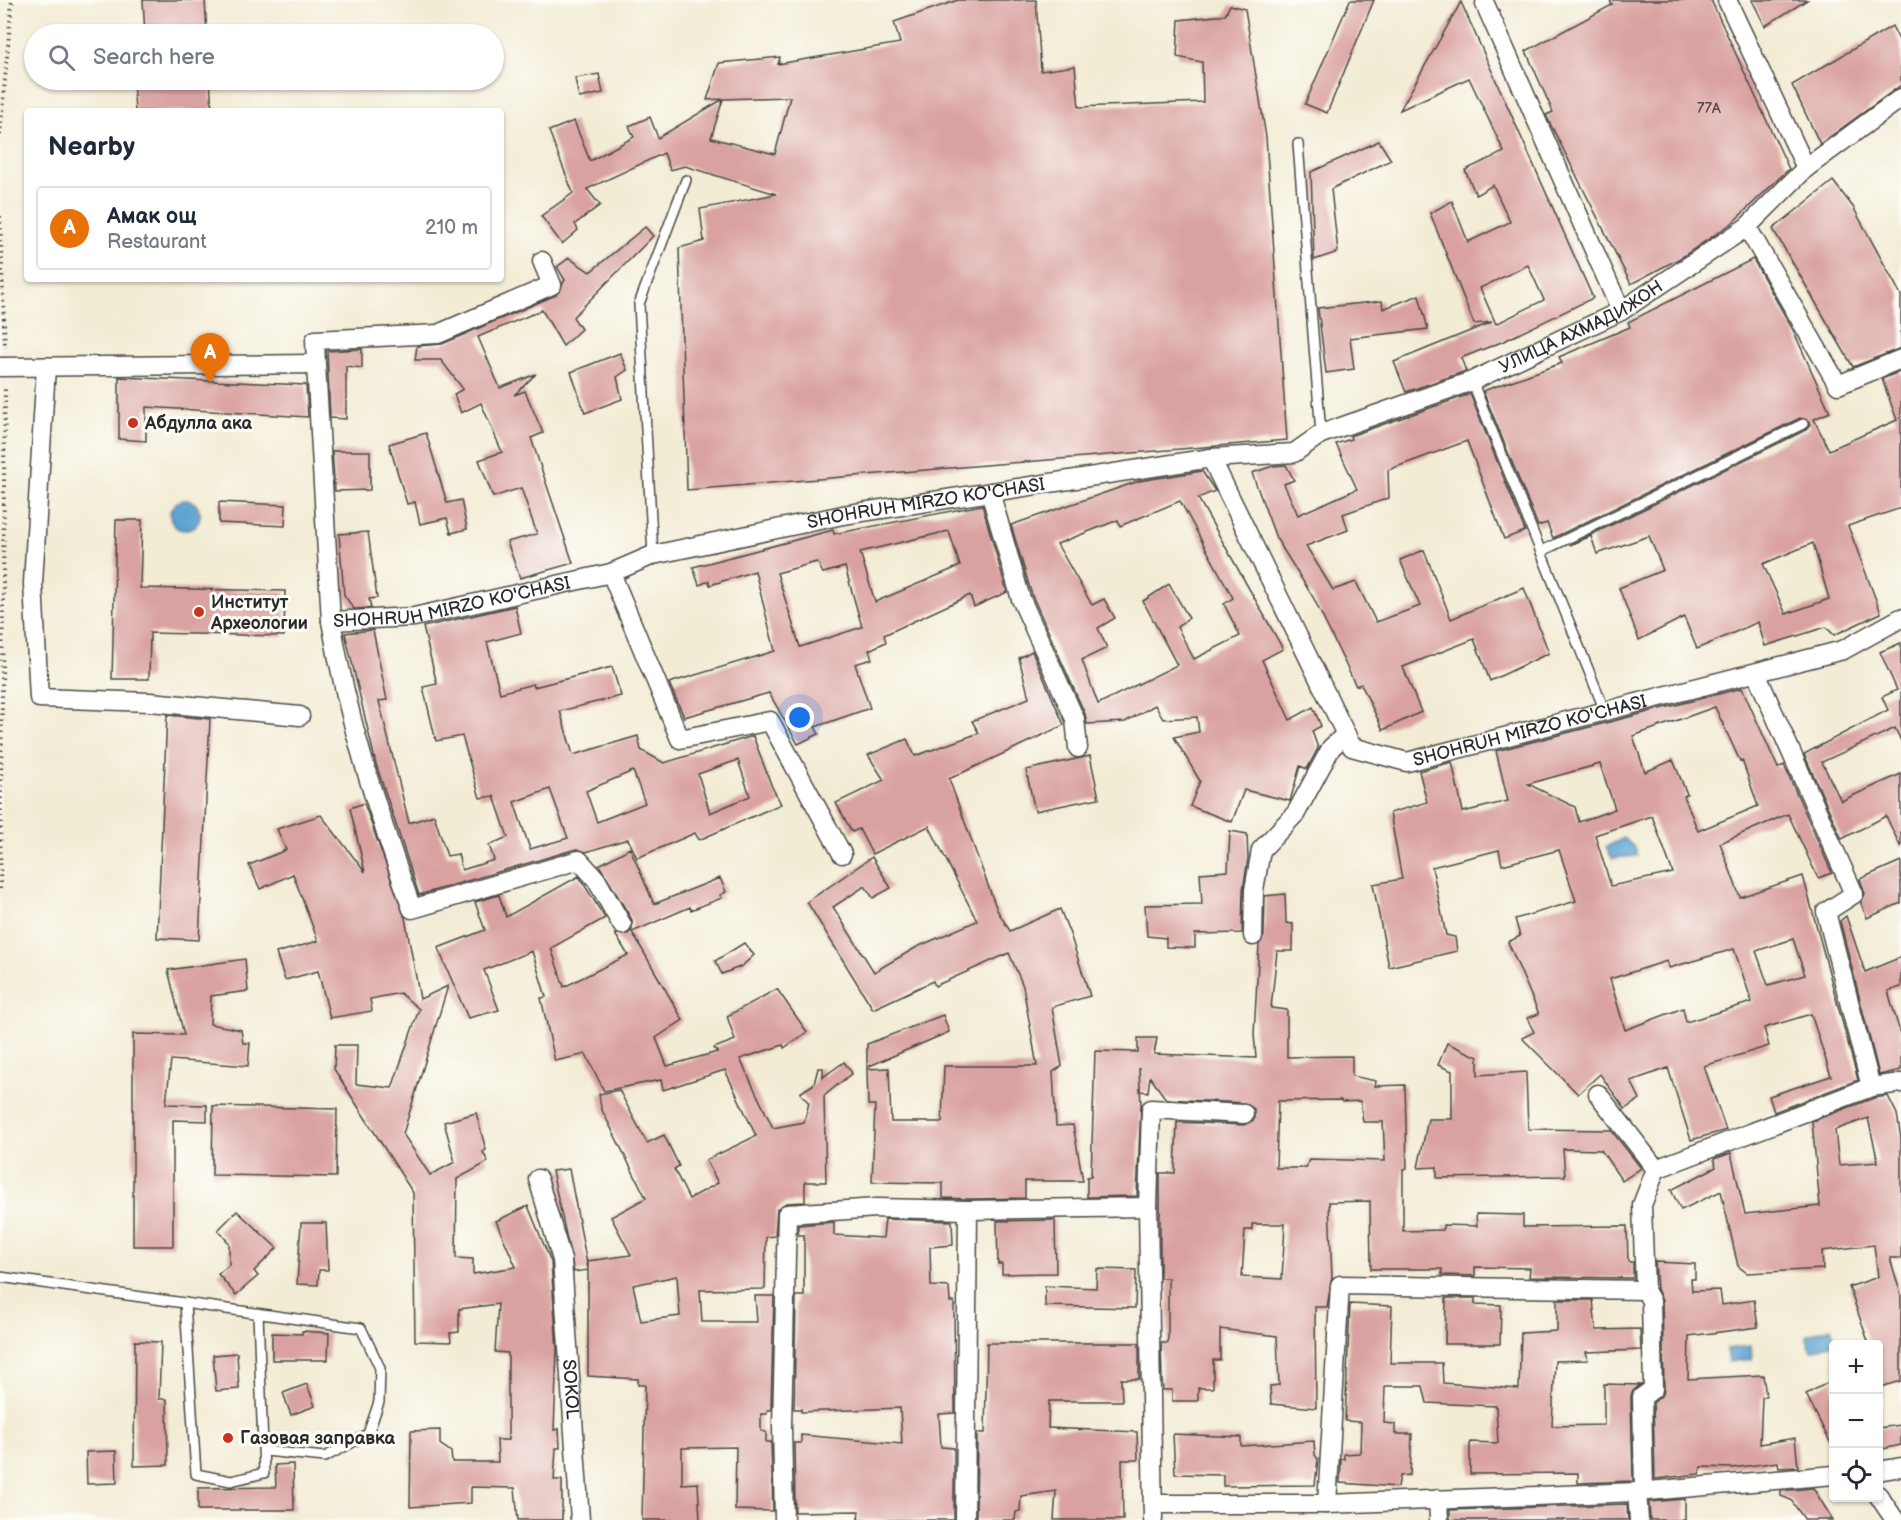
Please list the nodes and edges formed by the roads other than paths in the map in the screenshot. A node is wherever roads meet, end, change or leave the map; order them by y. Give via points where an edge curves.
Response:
1 (1727, 0) edge
2 (1485, 4) dead end
3 (1901, 98) edge
4 (1298, 144) dead end
5 (1806, 168) junction
6 (686, 180) dead end
7 (1747, 227) junction
8 (542, 261) dead end
9 (1621, 311) junction
10 (1901, 359) edge
11 (316, 364) junction
12 (3, 367) edge
13 (46, 367) junction
14 (1473, 381) junction
15 (1803, 424) dead end
16 (1321, 435) junction
17 (1211, 458) junction
18 (990, 492) junction
19 (1542, 551) junction
20 (653, 555) junction
21 (611, 573) junction
22 (1901, 618) edge
23 (331, 621) junction
24 (1756, 673) junction
25 (1605, 711) junction
26 (300, 716) dead end
27 (1346, 734) junction
28 (1078, 748) dead end
29 (842, 854) dead end
30 (622, 925) dead end
31 (1253, 936) dead end
32 (1900, 1086) edge
33 (1871, 1087) junction
34 (1598, 1094) dead end
35 (1244, 1114) dead end
36 (1656, 1169) junction
37 (538, 1179) dead end
38 (1148, 1208) junction
39 (968, 1210) junction
40 (0, 1277) edge
41 (1645, 1290) junction
42 (185, 1303) junction
43 (258, 1314) junction
44 (264, 1451) junction
45 (1901, 1467) edge
46 (1883, 1470) edge
47 (1829, 1475) edge
48 (1641, 1491) junction
49 (1438, 1499) junction
50 (1883, 1502) edge
51 (1327, 1504) junction
52 (1153, 1512) edge
53 (580, 1520) edge
54 (784, 1520) edge
55 (965, 1520) edge
56 (1439, 1520) edge
57 (1639, 1520) edge
58 (1895, 1520) edge

1 - 5 street
2 - 9 street
3 - 5 street, УЛИЦА АХМАДИЖОН
4 - 16 lane
5 - 7 street, УЛИЦА АХМАДИЖОН
6 - 20 lane via 639,304
7 - 9 street, УЛИЦА АХМАДИЖОН
7 - 10 street via 1838,385
8 - 11 street, SHOHRUH MIRZO KO'CHASI via 552,285 438,334 315,340
9 - 14 street, УЛИЦА АХМАДИЖОН
11 - 13 street
11 - 23 street, SHOHRUH MIRZO KO'CHASI
12 - 13 street
13 - 26 street via 33,583 39,698 150,702
14 - 16 street, УЛИЦА АХМАДИЖОН
14 - 19 lane
15 - 19 lane
16 - 17 street, УЛИЦА АХМАДИЖОН via 1294,453
17 - 18 street, SHOHRUH MIRZO KO'CHASI
17 - 27 street, SHOHRUH MIRZO KO'CHASI
18 - 20 street, SHOHRUH MIRZO KO'CHASI via 843,515
18 - 28 street via 1021,599 1076,719
19 - 25 lane
20 - 21 street, SHOHRUH MIRZO KO'CHASI
21 - 23 street, SHOHRUH MIRZO KO'CHASI via 414,617
21 - 29 street via 680,739 770,721
22 - 24 street, SHOHRUH MIRZO KO'CHASI via 1843,650
23 - 30 street via 352,729 412,909 579,860 596,879
24 - 25 street, SHOHRUH MIRZO KO'CHASI
24 - 33 street via 1854,894 1826,912
25 - 27 street, SHOHRUH MIRZO KO'CHASI via 1407,762 1352,747
27 - 31 street via 1330,748 1296,813 1261,850 1254,890
32 - 33 street
33 - 36 street
34 - 36 street
35 - 38 street via 1151,1109
36 - 41 street via 1642,1205
37 - 53 street, SOKOL via 562,1260
38 - 39 street
38 - 52 street
39 - 54 street via 877,1208 787,1214
39 - 55 street
40 - 42 lane
41 - 48 street via 1651,1301 1653,1389 1642,1397
41 - 51 street via 1340,1285
42 - 43 lane
42 - 44 lane via 196,1474 231,1481 264,1473
43 - 44 lane
43 - 44 lane via 361,1328 380,1368 379,1402 368,1434 325,1457
45 - 46 street
47 - 48 street
48 - 49 street
48 - 57 street
49 - 51 street
49 - 56 street
50 - 58 street
51 - 52 street

